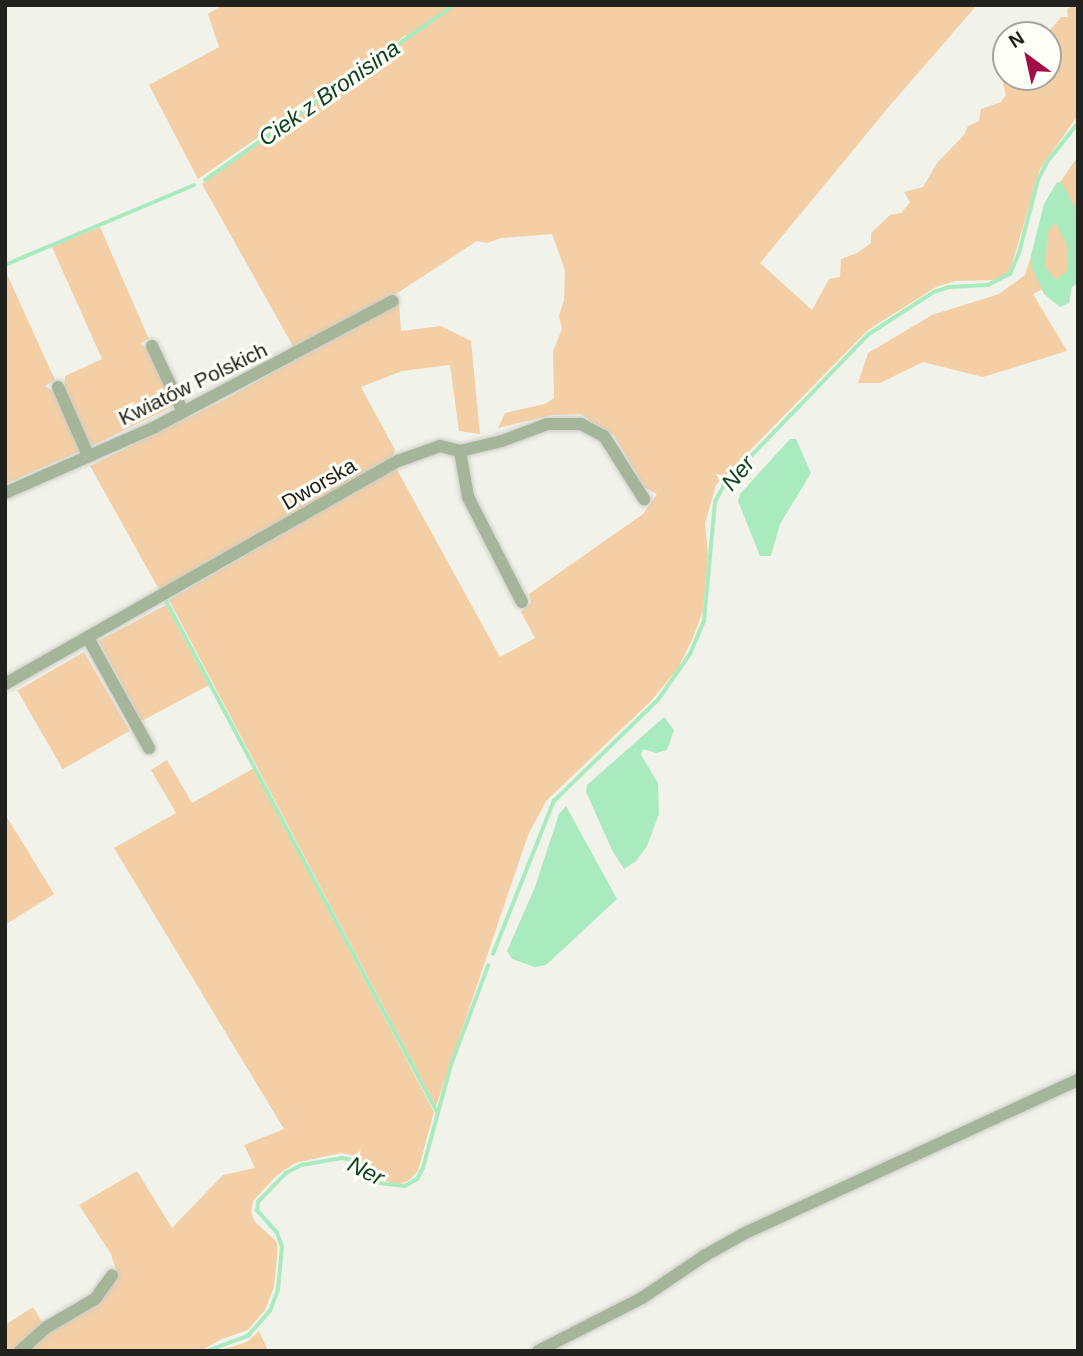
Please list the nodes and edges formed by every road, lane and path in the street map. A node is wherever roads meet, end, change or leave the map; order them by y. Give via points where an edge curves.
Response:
1 (393, 301) dead end
2 (152, 345) dead end
3 (58, 387) dead end
4 (183, 412) junction
5 (460, 450) junction
6 (88, 455) junction
7 (5, 493) edge
8 (644, 499) dead end
9 (523, 602) dead end
10 (88, 638) junction
11 (5, 684) edge
12 (149, 748) dead end
13 (1078, 1080) edge
14 (112, 1276) dead end
15 (20, 1351) edge
16 (538, 1351) edge

1 - 4 street, Kwiatów Polskich
2 - 4 street
3 - 6 street
4 - 6 street, Kwiatów Polskich
5 - 8 street, Dworska via 547,424 581,424 604,436
5 - 9 street via 468,497
5 - 10 street, Dworska via 440,446 398,461
6 - 7 street, Kwiatów Polskich
10 - 11 street, Dworska
10 - 12 street
13 - 16 street via 743,1234 642,1298
14 - 15 street via 95,1299 47,1327

